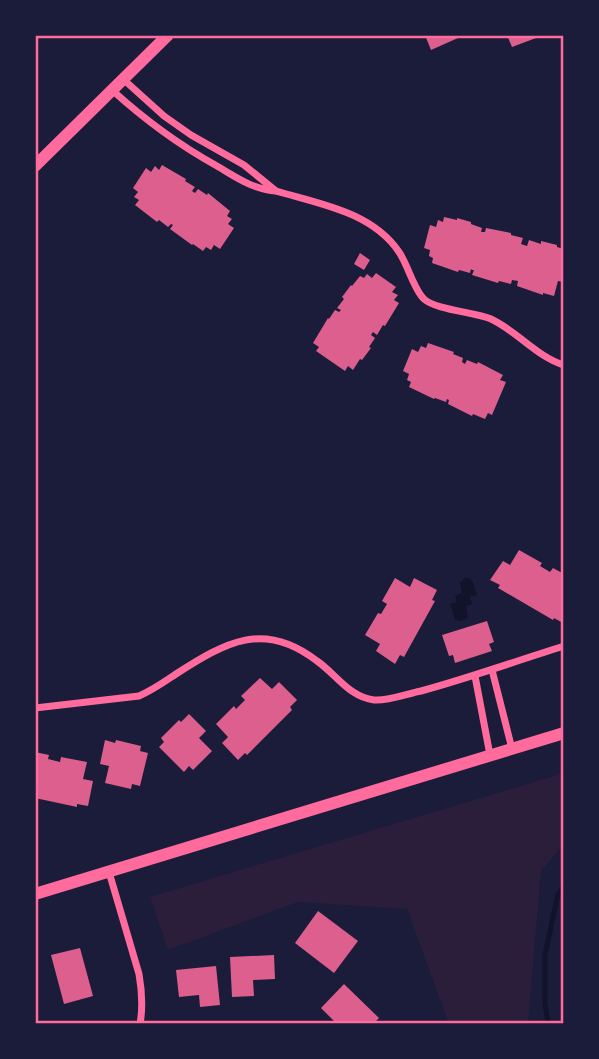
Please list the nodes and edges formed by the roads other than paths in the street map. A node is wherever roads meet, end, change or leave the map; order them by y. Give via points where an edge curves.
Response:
1 (168, 35) edge
2 (124, 79) junction
3 (112, 90) junction
4 (35, 166) edge
5 (276, 191) junction
6 (564, 365) edge
7 (564, 646) edge
8 (492, 670) junction
9 (475, 676) junction
10 (35, 708) edge
11 (564, 733) edge
12 (512, 749) junction
13 (490, 755) junction
14 (109, 872) junction
15 (35, 894) edge
16 (140, 1024) edge

1 - 2 street
2 - 3 street
2 - 5 street via 164,116 244,165
3 - 4 street
3 - 5 street via 172,139 255,187
5 - 6 street via 371,223 398,250 429,302 490,319
7 - 8 street
8 - 9 street
8 - 12 street
9 - 10 street via 373,699 356,694 303,650 277,639 260,638 211,652 139,696
9 - 13 street
11 - 12 street
12 - 13 street
13 - 14 street
14 - 15 street
14 - 16 street via 139,974

